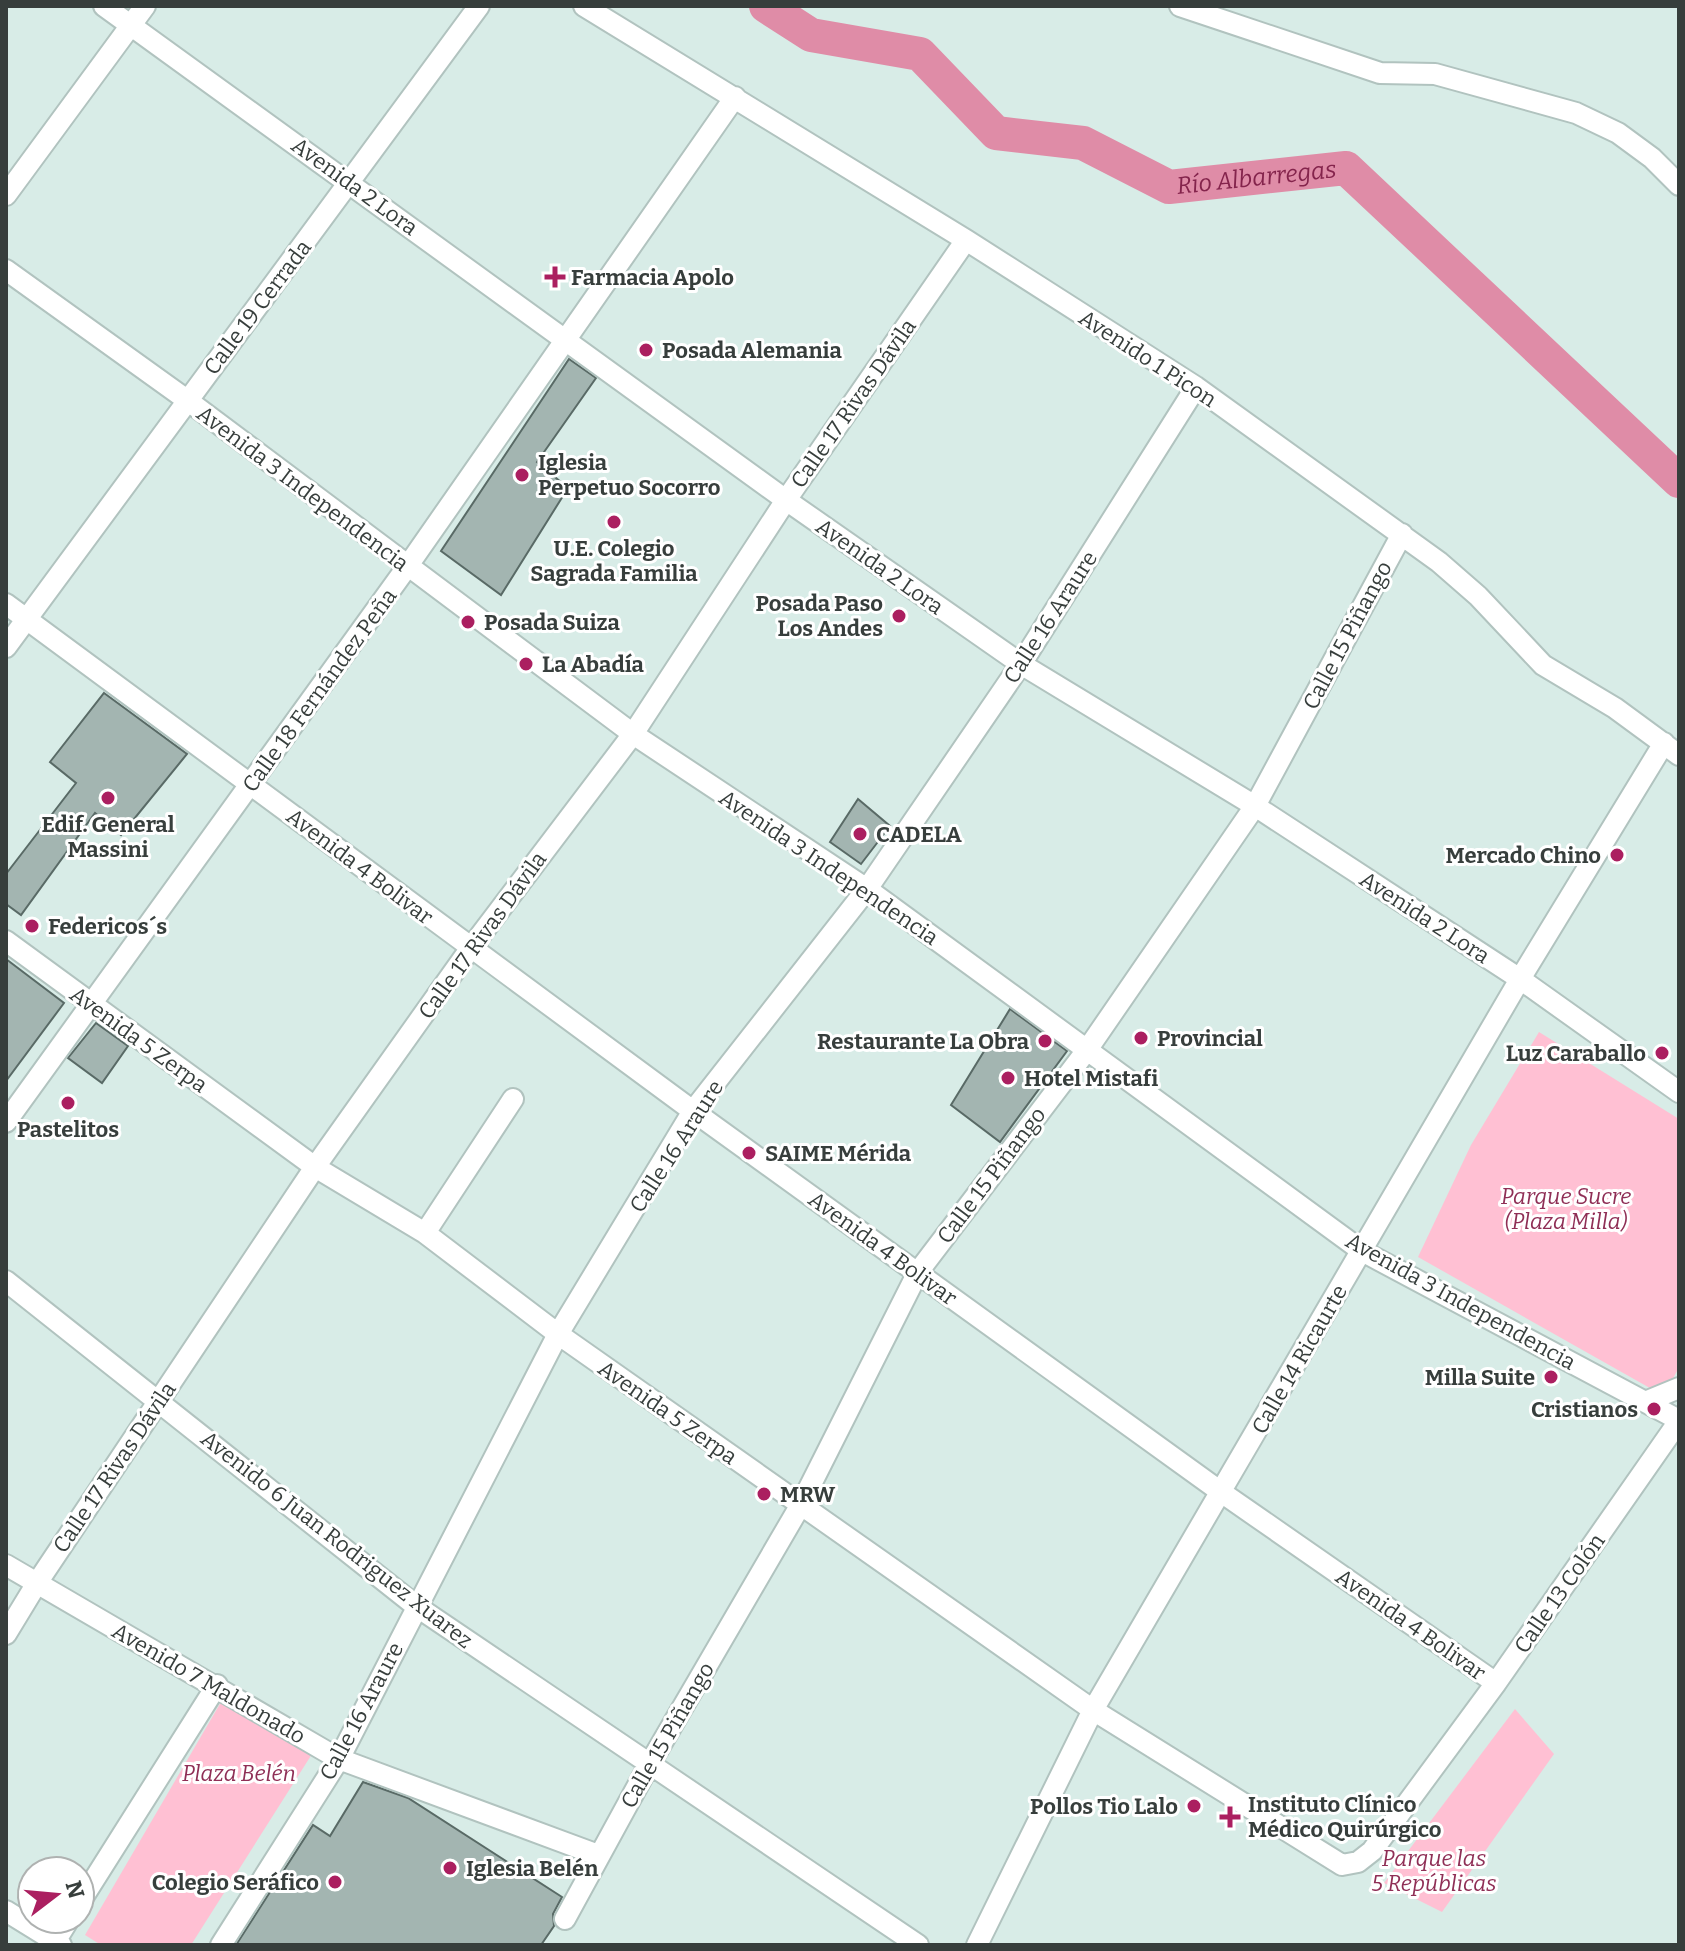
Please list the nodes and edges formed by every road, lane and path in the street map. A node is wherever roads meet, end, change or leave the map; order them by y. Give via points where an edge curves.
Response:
1 (104, 6) edge
2 (145, 6) edge
3 (479, 6) edge
4 (584, 6) edge
5 (1180, 6) edge
6 (131, 26) junction
7 (735, 97) junction
8 (352, 182) junction
9 (1679, 185) edge
10 (6, 195) edge
11 (966, 240) junction
12 (6, 270) edge
13 (566, 340) junction
14 (1196, 387) junction
15 (187, 400) junction
16 (786, 500) junction
17 (1402, 534) junction
18 (407, 567) junction
19 (6, 604) edge
20 (25, 619) junction
21 (6, 647) edge
22 (1021, 664) junction
23 (633, 734) junction
24 (1672, 749) edge
25 (252, 785) junction
26 (1255, 806) junction
27 (867, 889) junction
28 (6, 941) edge
29 (470, 949) junction
30 (1520, 979) junction
31 (89, 1003) junction
32 (1087, 1050) junction
33 (1679, 1092) edge
34 (513, 1099) dead end
35 (693, 1111) junction
36 (6, 1122) edge
37 (315, 1167) junction
38 (425, 1233) junction
39 (1362, 1251) junction
40 (918, 1272) junction
41 (6, 1281) edge
42 (558, 1334) junction
43 (1679, 1388) edge
44 (158, 1400) junction
45 (1645, 1402) junction
46 (1679, 1421) edge
47 (1221, 1492) junction
48 (800, 1506) junction
49 (6, 1565) edge
50 (37, 1583) junction
51 (416, 1606) junction
52 (6, 1634) edge
53 (1496, 1683) junction
54 (217, 1685) junction
55 (1093, 1710) junction
56 (339, 1759) junction
57 (649, 1765) junction
58 (598, 1855) junction
59 (1342, 1865) joint
60 (96, 1877) edge
61 (6, 1911) edge
62 (565, 1919) dead end
63 (56, 1944) edge
64 (221, 1945) edge
65 (918, 1945) edge
66 (977, 1945) edge

1 - 6 street, Avenida 2 Lora
2 - 6 street
3 - 8 street, Calle 19 Cerrada
4 - 7 street, Avenido 1 Picon
5 - 9 street via 1380,73 1435,74 1576,113 1618,133
6 - 8 street, Avenida 2 Lora
6 - 10 street
7 - 11 street, Avenido 1 Picon
7 - 13 street, Calle 18 Fernández Peña
8 - 13 street, Avenida 2 Lora
8 - 15 street, Calle 19 Cerrada
11 - 14 street, Avenido 1 Picon
11 - 16 street, Calle 17 Rivas Dávila
12 - 15 street, Avenida 3 Independencia
13 - 16 street, Avenida 2 Lora
13 - 18 street, Calle 18 Fernández Peña
14 - 17 street, Avenido 1 Picon
14 - 22 street, Calle 16 Araure
15 - 18 street, Avenida 3 Independencia
15 - 20 street, Calle 19 Cerrada
16 - 22 street, Avenida 2 Lora
16 - 23 street, Calle 17 Rivas Dávila
17 - 24 street, Avenido 1 Picon via 1478,596 1543,665
17 - 26 street, Calle 15 Piñango
18 - 23 street, Avenida 3 Independencia
18 - 25 street, Calle 18 Fernández Peña
19 - 20 street, Avenida 4 Bolivar
20 - 21 street, Calle 19 Cerrada
20 - 25 street, Avenida 4 Bolivar
22 - 26 street, Avenida 2 Lora
22 - 27 street, Calle 16 Araure
23 - 27 street, Avenida 3 Independencia
23 - 29 street, Calle 17 Rivas Dávila
24 - 30 street, Calle 14 Ricaurte
25 - 29 street, Avenida 4 Bolivar
25 - 31 street, Calle 18 Fernández Peña
26 - 30 street, Avenida 2 Lora
26 - 32 street, Calle 15 Piñango
27 - 32 street, Avenida 3 Independencia
27 - 35 street, Calle 16 Araure
28 - 31 street, Avenida 5 Zerpa
29 - 35 street, Avenida 4 Bolivar
29 - 37 street, Calle 17 Rivas Dávila
30 - 33 street, Avenida 2 Lora
30 - 39 street, Calle 14 Ricaurte
31 - 36 street, Calle 18 Fernández Peña
31 - 37 street, Avenida 5 Zerpa
32 - 39 street, Avenida 3 Independencia
32 - 40 street, Calle 15 Piñango
34 - 38 street
35 - 40 street, Avenida 4 Bolivar
35 - 42 street, Calle 16 Araure
37 - 38 street, Avenida 5 Zerpa
37 - 44 street, Calle 17 Rivas Dávila
38 - 42 street, Avenida 5 Zerpa
39 - 45 street, Avenida 3 Independencia
39 - 47 street, Calle 14 Ricaurte
40 - 47 street, Avenida 4 Bolivar
40 - 48 street, Calle 15 Piñango
41 - 44 street, Avenido 6 Juan Rodriguez Xuarez
42 - 48 street, Avenida 5 Zerpa
42 - 51 street, Calle 16 Araure
43 - 45 street
44 - 50 street, Calle 17 Rivas Dávila
44 - 51 street, Avenido 6 Juan Rodriguez Xuarez
45 - 46 street, Avenida 3 Independencia
46 - 53 street, Calle 13 Colón
47 - 53 street, Avenida 4 Bolivar
47 - 55 street, Calle 14 Ricaurte
48 - 55 street, Avenida 5 Zerpa
48 - 57 street, Calle 15 Piñango
49 - 50 street, Avenido 7 Maldonado
50 - 52 street, Calle 17 Rivas Dávila
50 - 54 street, Avenido 7 Maldonado
51 - 56 street, Calle 16 Araure
51 - 57 street, Avenido 6 Juan Rodriguez Xuarez
53 - 59 street, Calle 13 Colón via 1372,1851 1358,1862
54 - 56 street, Avenido 7 Maldonado
54 - 60 street
55 - 59 street, Avenida 5 Zerpa
55 - 66 street, Calle 14 Ricaurte
56 - 58 street, Avenido 7 Maldonado
56 - 64 street, Calle 16 Araure
57 - 58 street, Calle 15 Piñango
57 - 65 street, Avenido 6 Juan Rodriguez Xuarez
58 - 62 street, Calle 15 Piñango
61 - 63 street

